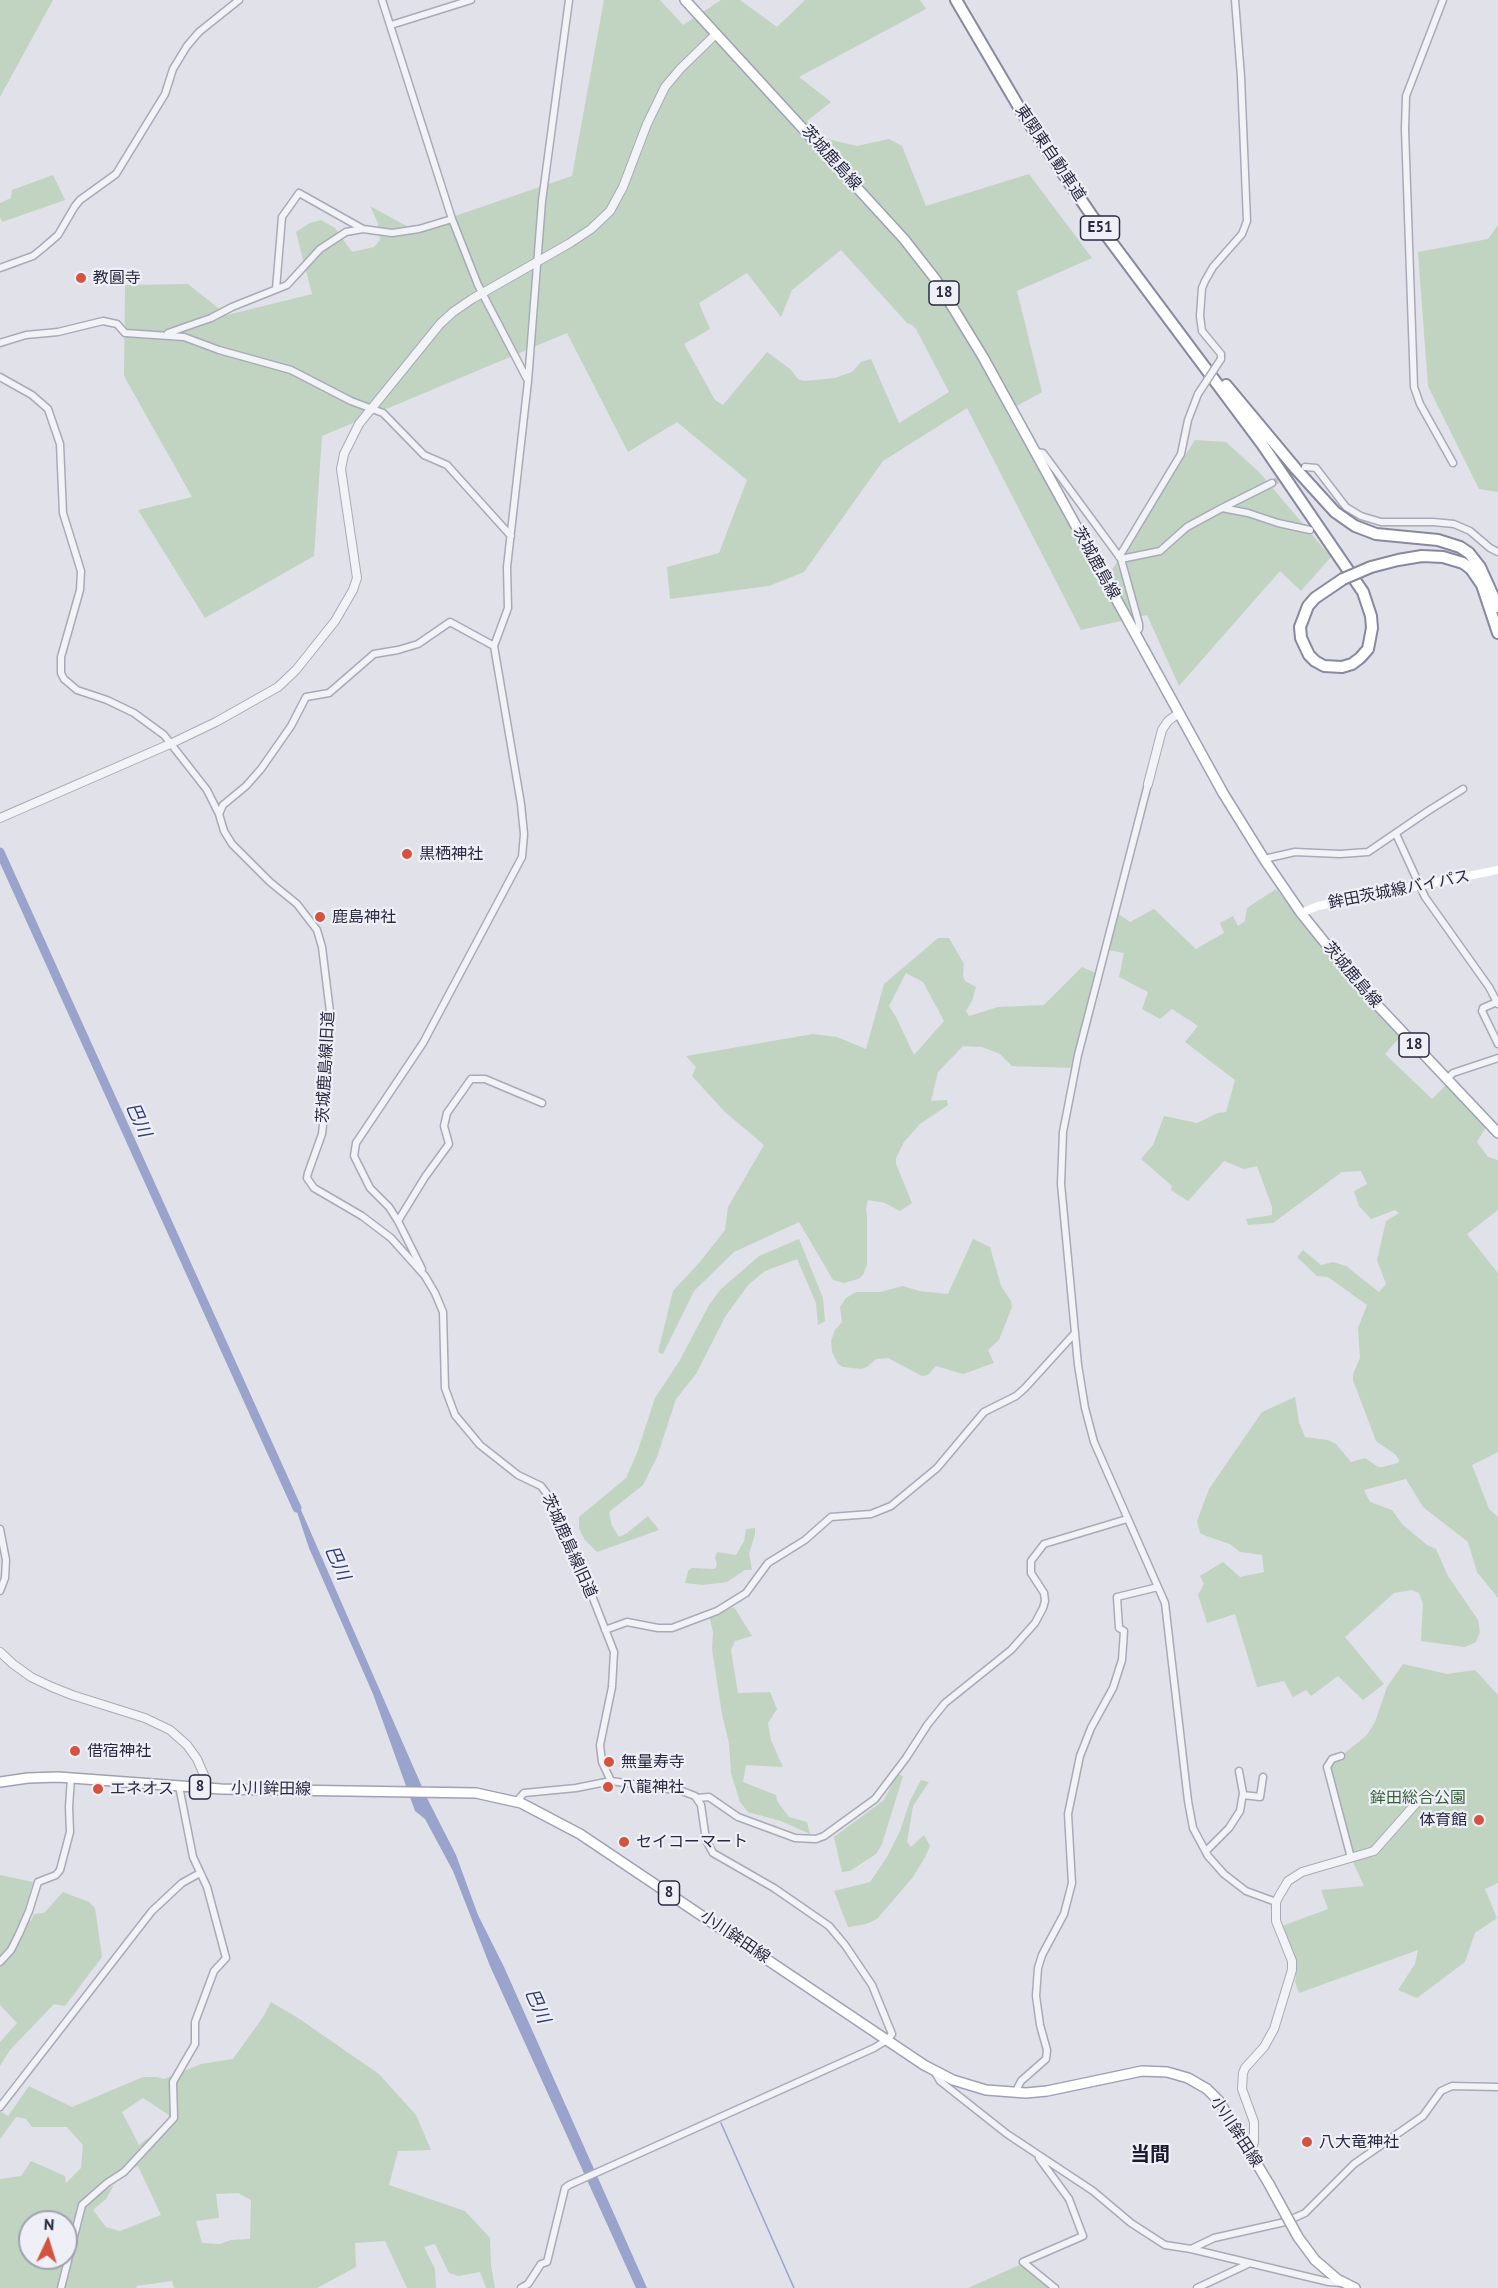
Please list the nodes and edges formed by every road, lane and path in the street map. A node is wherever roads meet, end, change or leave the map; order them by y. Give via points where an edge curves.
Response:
1 (239, 0) edge
2 (382, 0) edge
3 (471, 0) edge
4 (569, 0) edge
5 (685, 0) edge
6 (956, 0) edge
7 (962, 0) edge
8 (1235, 0) edge
9 (1443, 0) edge
10 (391, 24) junction
11 (716, 34) junction
12 (452, 219) junction
13 (363, 230) junction
14 (536, 261) junction
15 (0, 268) edge
16 (276, 289) junction
17 (482, 294) junction
18 (164, 335) junction
19 (0, 343) edge
20 (0, 377) edge
21 (528, 381) junction
22 (372, 407) junction
23 (1036, 452) junction
24 (1453, 463) dead end
25 (1305, 467) dead end
26 (1272, 483) tunnel mouth
27 (1222, 508) junction
28 (1310, 530) dead end
29 (511, 536) junction
30 (1498, 552) edge
31 (1120, 558) junction
32 (1498, 607) edge
33 (1498, 633) edge
34 (1135, 634) junction
35 (494, 646) junction
36 (1179, 713) junction
37 (170, 744) junction
38 (1148, 784) joint
39 (1463, 789) dead end
40 (219, 814) junction
41 (0, 818) edge
42 (1396, 834) junction
43 (1264, 859) junction
44 (1498, 870) edge
45 (1419, 885) junction
46 (1301, 913) junction
47 (1498, 1003) edge
48 (1495, 1028) edge
49 (1498, 1044) edge
50 (1498, 1058) edge
51 (1447, 1079) junction
52 (542, 1102) dead end
53 (1498, 1133) edge
54 (398, 1221) junction
55 (425, 1276) junction
56 (1075, 1333) junction
57 (1127, 1519) junction
58 (0, 1529) edge
59 (1158, 1587) junction
60 (0, 1591) edge
61 (605, 1630) junction
62 (0, 1652) edge
63 (1341, 1756) dead end
64 (1239, 1771) dead end
65 (1263, 1777) dead end
66 (71, 1778) junction
67 (610, 1781) junction
68 (0, 1782) edge
69 (179, 1786) junction
70 (205, 1788) junction
71 (1243, 1795) junction
72 (698, 1798) junction
73 (1419, 1800) dead end
74 (516, 1802) junction
75 (1206, 1851) junction
76 (1351, 1858) junction
77 (200, 1873) junction
78 (1276, 1902) junction
79 (0, 1962) edge
80 (887, 2040) junction
81 (933, 2071) junction
82 (1498, 2087) edge
83 (1015, 2093) junction
84 (0, 2107) edge
85 (1250, 2152) junction
86 (1038, 2155) junction
87 (1191, 2249) junction
88 (1249, 2264) junction
89 (1345, 2283) junction
90 (61, 2288) edge
91 (521, 2288) edge
92 (1055, 2288) edge
93 (1197, 2288) edge
94 (1355, 2288) edge

1 - 15 street via 187,46 173,69 165,94 116,174 80,200 58,235 43,248 33,256
2 - 10 street
3 - 10 street
4 - 14 street
5 - 11 main road, 茨城鹿島線 / 18
6 - 33 highway, 東関東自動車道 / E51, bridge via 1018,106 1092,216 1262,444 1362,592 1372,628 1368,649 1352,664 1342,667 1324,666 1309,655 1300,627 1315,598 1343,579 1371,567 1422,556 1443,557 1472,569 1482,585
7 - 32 highway, 東関東自動車道 / E51 via 1006,78 1096,214 1189,341 1302,476 1340,516 1355,526 1376,534 1438,540 1461,547 1475,559
8 - 31 street, bridge via 1247,221 1242,234 1205,280 1200,316 1202,331 1221,359 1198,394 1180,454
9 - 24 street via 1406,96 1405,129 1414,387
10 - 12 street
11 - 14 street via 665,87 610,211 584,234
11 - 23 main road, 茨城鹿島線 / 18 via 929,272 964,323
12 - 13 street via 392,233
12 - 17 street
13 - 16 street via 335,237 287,285
13 - 16 street via 299,193 282,217
14 - 17 street
14 - 21 street
16 - 18 street
17 - 21 street
17 - 22 street via 440,324
18 - 19 street via 125,333 117,324 104,321
18 - 22 street via 184,337 291,370 351,401
20 - 37 street, 茨城鹿島線旧道 via 48,409 60,444 63,513 81,571 80,590 63,647 61,673 68,685 113,702 147,721
21 - 29 street
22 - 29 street via 383,413 424,455 447,465
22 - 37 street via 350,440 341,470 357,578 346,604 315,647 278,687
23 - 31 street via 1043,453
23 - 34 main road, 茨城鹿島線 / 18
25 - 30 street via 1316,468 1346,507 1361,516 1381,522 1454,524
26 - 27 street
27 - 28 street
27 - 31 street via 1186,527 1160,551
29 - 35 street via 508,608
31 - 34 street via 1139,624
34 - 36 main road, 茨城鹿島線 / 18
35 - 40 street via 450,622 418,644 374,654 329,693 306,697 261,769 223,805
35 - 54 street via 521,804 522,857 423,1043 356,1143 354,1156 370,1188
36 - 38 street via 1164,726
36 - 43 main road, 茨城鹿島線 / 18
37 - 40 street, 茨城鹿島線旧道 via 198,777
37 - 41 street
38 - 56 street via 1078,1054 1063,1132 1061,1176
39 - 42 street
40 - 55 street, 茨城鹿島線旧道 via 232,844 297,904 320,940 330,1012 328,1075 322,1134 308,1173 309,1184 391,1238
42 - 43 street via 1368,852 1295,852
42 - 45 street
43 - 46 main road, 茨城鹿島線 / 18
44 - 45 main road, 鉾田茨城線バイパス
45 - 46 main road, 鉾田茨城線バイパス
45 - 47 street
46 - 51 main road, 茨城鹿島線 / 18 via 1363,990
47 - 48 street via 1482,1009
48 - 49 street
50 - 51 street via 1453,1073
51 - 53 main road, 茨城鹿島線 / 18
52 - 54 street via 485,1079 471,1079 447,1113 444,1126 449,1144
54 - 55 street
55 - 61 street, 茨城鹿島線旧道 via 443,1312 445,1388 455,1415 480,1444 518,1475 545,1490
56 - 57 street via 1088,1425
56 - 61 street via 1025,1389 984,1412 938,1468 891,1506 871,1514 831,1517 805,1540 768,1563 746,1593 717,1611 672,1628 627,1622
57 - 59 street
57 - 72 street via 1044,1544 1031,1561 1031,1573 1045,1600 1035,1623 1011,1650 945,1703 875,1799 824,1836 795,1838 738,1817 709,1797
58 - 60 street via 6,1560
59 - 75 street via 1165,1603 1190,1813 1196,1836
59 - 83 street via 1117,1597 1119,1628 1124,1631 1122,1660 1080,1756 1068,1814 1072,1883 1066,1910 1038,1968 1037,2002 1046,2054 1044,2062 1020,2081
61 - 67 street, 茨城鹿島線旧道 via 614,1652 614,1665 600,1751
62 - 70 street via 31,1677 52,1687 170,1730 196,1759
63 - 76 street via 1332,1759 1327,1767
64 - 71 street
65 - 71 street via 1260,1797
66 - 68 main road, 小川鉾田線 / 8
66 - 69 main road, 小川鉾田線 / 8
66 - 79 street via 70,1832 64,1858 56,1875 38,1882 19,1934
67 - 72 street via 682,1791
67 - 74 street via 524,1793
69 - 70 main road, 小川鉾田線 / 8
69 - 77 street via 190,1845
70 - 74 main road, 小川鉾田線 / 8 via 476,1793
71 - 75 street via 1236,1819
72 - 80 street via 705,1840 713,1853 819,1918 845,1945 872,1985 890,2026 892,2034
73 - 76 street via 1380,1846
74 - 80 main road, 小川鉾田線 / 8 via 580,1834
75 - 78 street via 1230,1880 1260,1898
76 - 78 street via 1294,1877
77 - 84 street via 182,1883 152,1911
77 - 90 street via 226,1958 214,1971 195,2022 195,2044 173,2082 174,2118 124,2172 82,2205
78 - 85 street via 1276,1921 1292,1970 1274,2029 1243,2073 1242,2089 1255,2133
80 - 81 main road, 小川鉾田線 / 8
80 - 91 street via 565,2188 547,2262
81 - 83 main road, 小川鉾田線 / 8 via 975,2087
81 - 86 street via 940,2081
82 - 87 street via 1452,2086 1441,2091 1423,2116 1354,2164 1305,2213 1285,2223 1214,2238
83 - 85 main road, 小川鉾田線 / 8 via 1047,2091 1135,2072 1174,2073 1213,2094
85 - 89 main road, 小川鉾田線 / 8, bridge via 1298,2237 1315,2260
86 - 87 street via 1093,2191 1155,2240 1170,2247
86 - 92 street via 1069,2199 1083,2236 1023,2262
87 - 88 street
88 - 89 street
88 - 93 street
89 - 94 main road, 小川鉾田線 / 8

